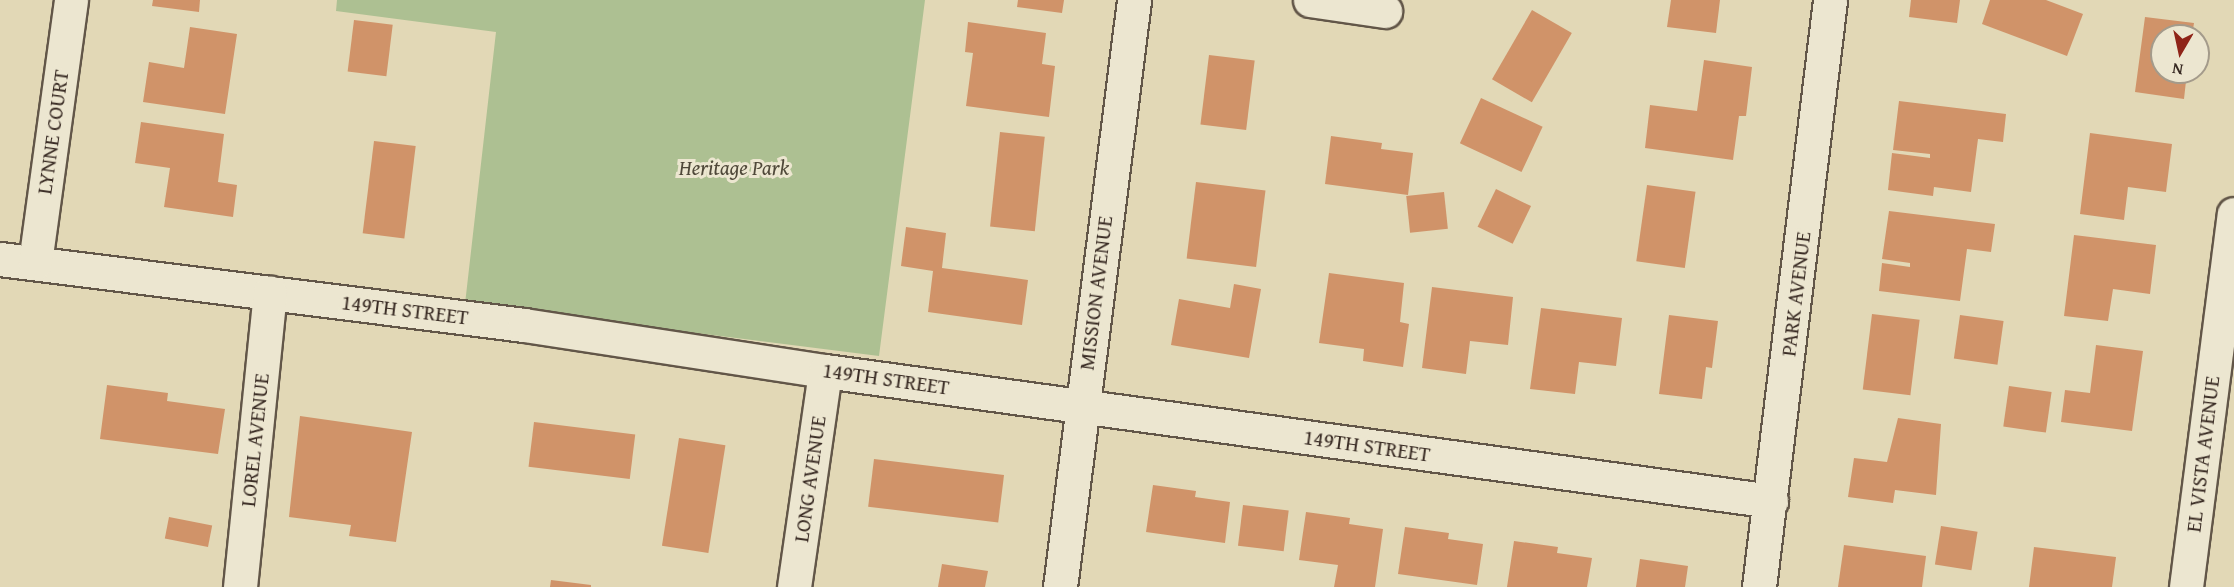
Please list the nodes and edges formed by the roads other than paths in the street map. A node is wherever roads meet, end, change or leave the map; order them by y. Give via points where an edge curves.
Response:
1 (71, 0) edge
2 (1134, 0) edge
3 (1310, 0) edge
4 (1830, 0) edge
5 (1385, 11) dead end
6 (2234, 214) edge
7 (0, 259) edge
8 (35, 263) junction
9 (270, 293) junction
10 (825, 371) junction
11 (1082, 407) junction
12 (1771, 501) junction
13 (240, 587) edge
14 (794, 587) edge
15 (1060, 587) edge
16 (1759, 587) edge
17 (2186, 587) edge

1 - 8 street, LYNNE COURT
2 - 11 street, MISSION AVENUE
3 - 5 street
4 - 12 street, PARK AVENUE
6 - 17 street, EL VISTA AVENUE
7 - 8 street, 149TH STREET
8 - 9 street, 149TH STREET
9 - 10 street, 149TH STREET via 524,325
9 - 13 street, LOREL AVENUE
10 - 11 street, 149TH STREET
10 - 14 street, LONG AVENUE
11 - 12 street, 149TH STREET
11 - 15 street, MISSION AVENUE
12 - 16 street, PARK AVENUE

